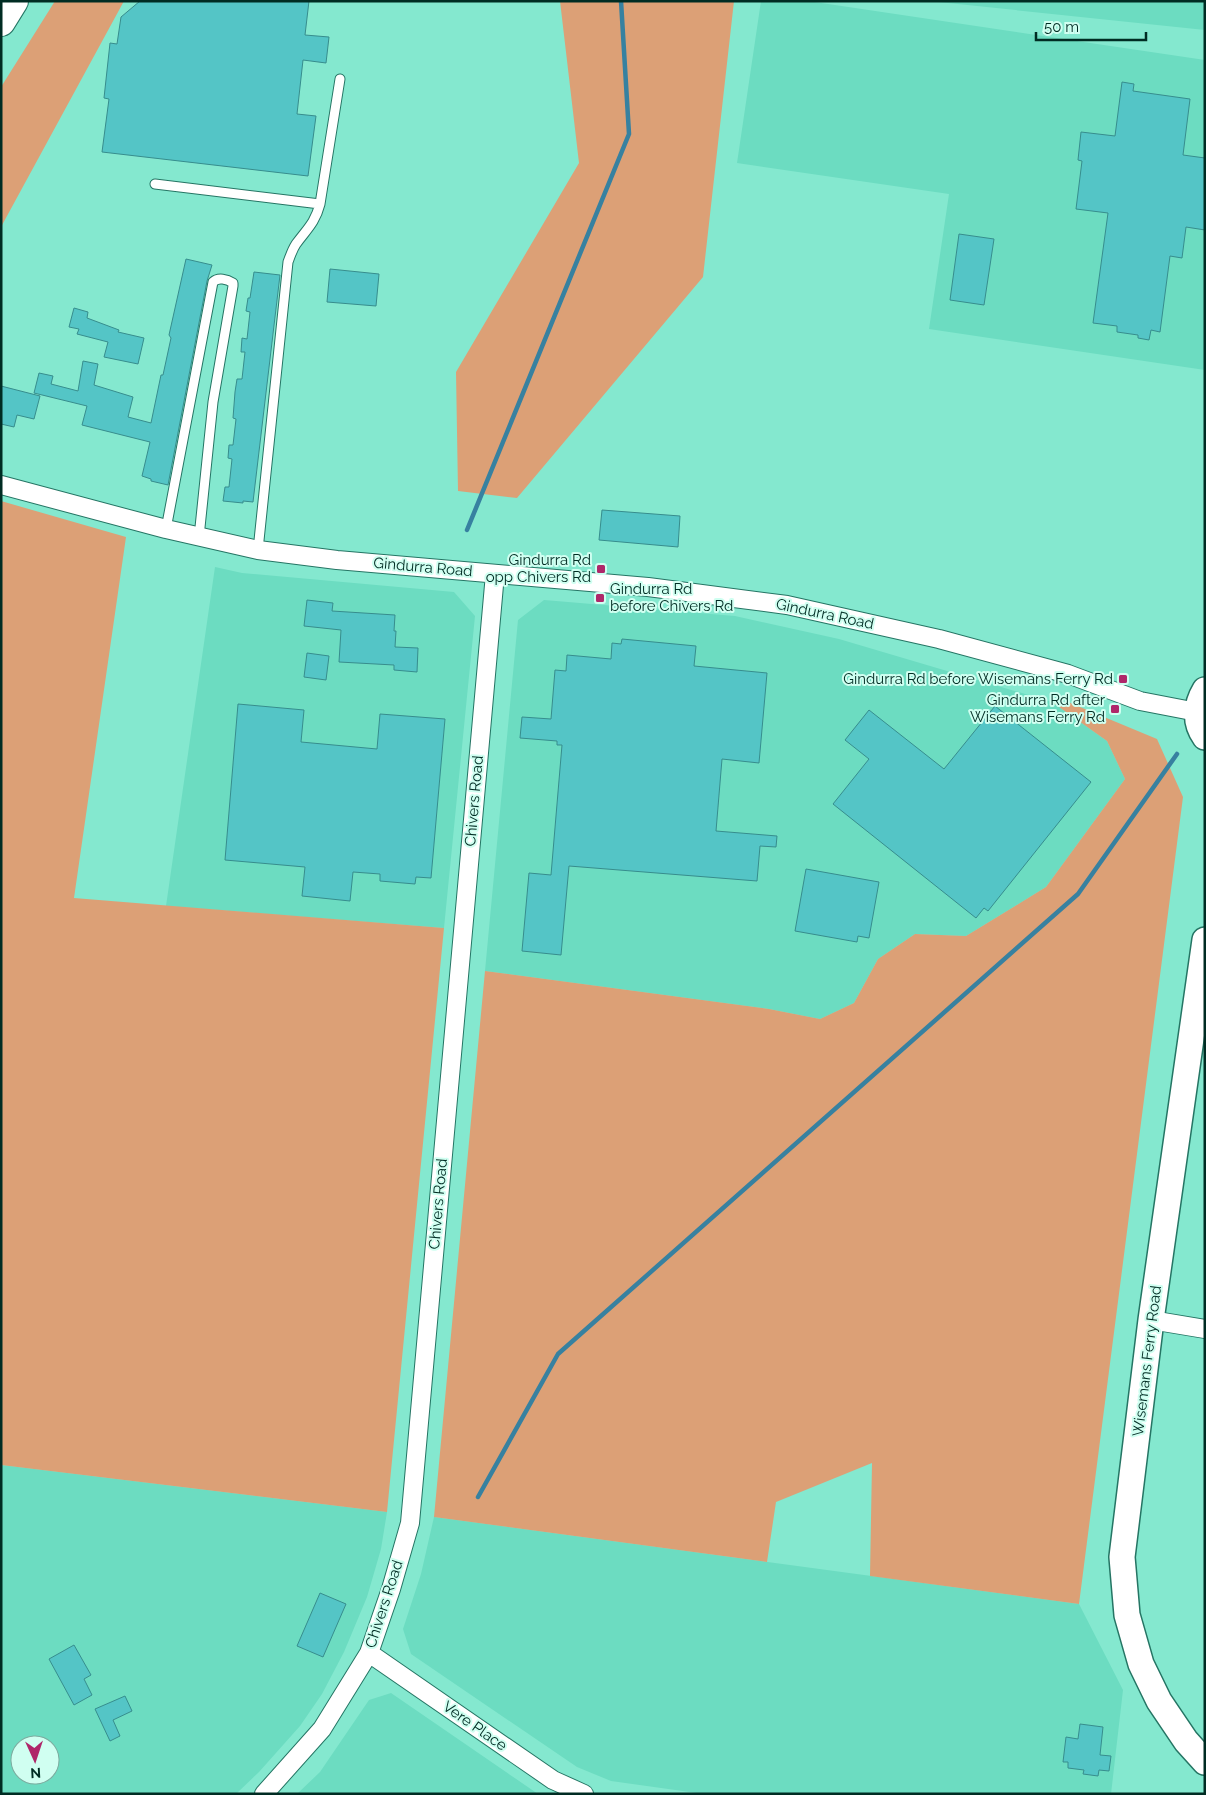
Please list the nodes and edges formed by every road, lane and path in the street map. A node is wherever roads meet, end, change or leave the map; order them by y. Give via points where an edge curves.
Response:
1 (14, 1) edge
2 (1, 22) edge
3 (340, 78) dead end
4 (155, 184) dead end
5 (320, 204) junction
6 (1, 486) edge
7 (166, 529) junction
8 (199, 537) junction
9 (258, 550) junction
10 (494, 574) junction
11 (1201, 701) edge
12 (1205, 737) edge
13 (1205, 940) edge
14 (1152, 1320) junction
15 (1205, 1329) edge
16 (368, 1653) junction
17 (1205, 1762) edge
18 (264, 1794) edge
19 (584, 1794) edge

1 - 2 highway
3 - 5 lane
4 - 5 lane
5 - 9 lane via 310,229 295,246 288,262
6 - 7 street, Gindurra Road
7 - 8 street, Gindurra Road
7 - 8 lane via 213,282 220,279 230,281 233,286 213,402
8 - 9 street, Gindurra Road
9 - 10 street, Gindurra Road
10 - 11 street, Gindurra Road via 648,587 787,605 1068,674 1140,700
10 - 16 street, Chivers Road via 410,1523 391,1590
11 - 12 main road via 1198,724
13 - 14 main road, Wisemans Ferry Road
14 - 15 street
14 - 17 main road, Wisemans Ferry Road via 1122,1557 1128,1615 1140,1664 1159,1701 1186,1741
16 - 18 street, Chivers Road via 322,1729
16 - 19 street, Vere Place via 553,1780

